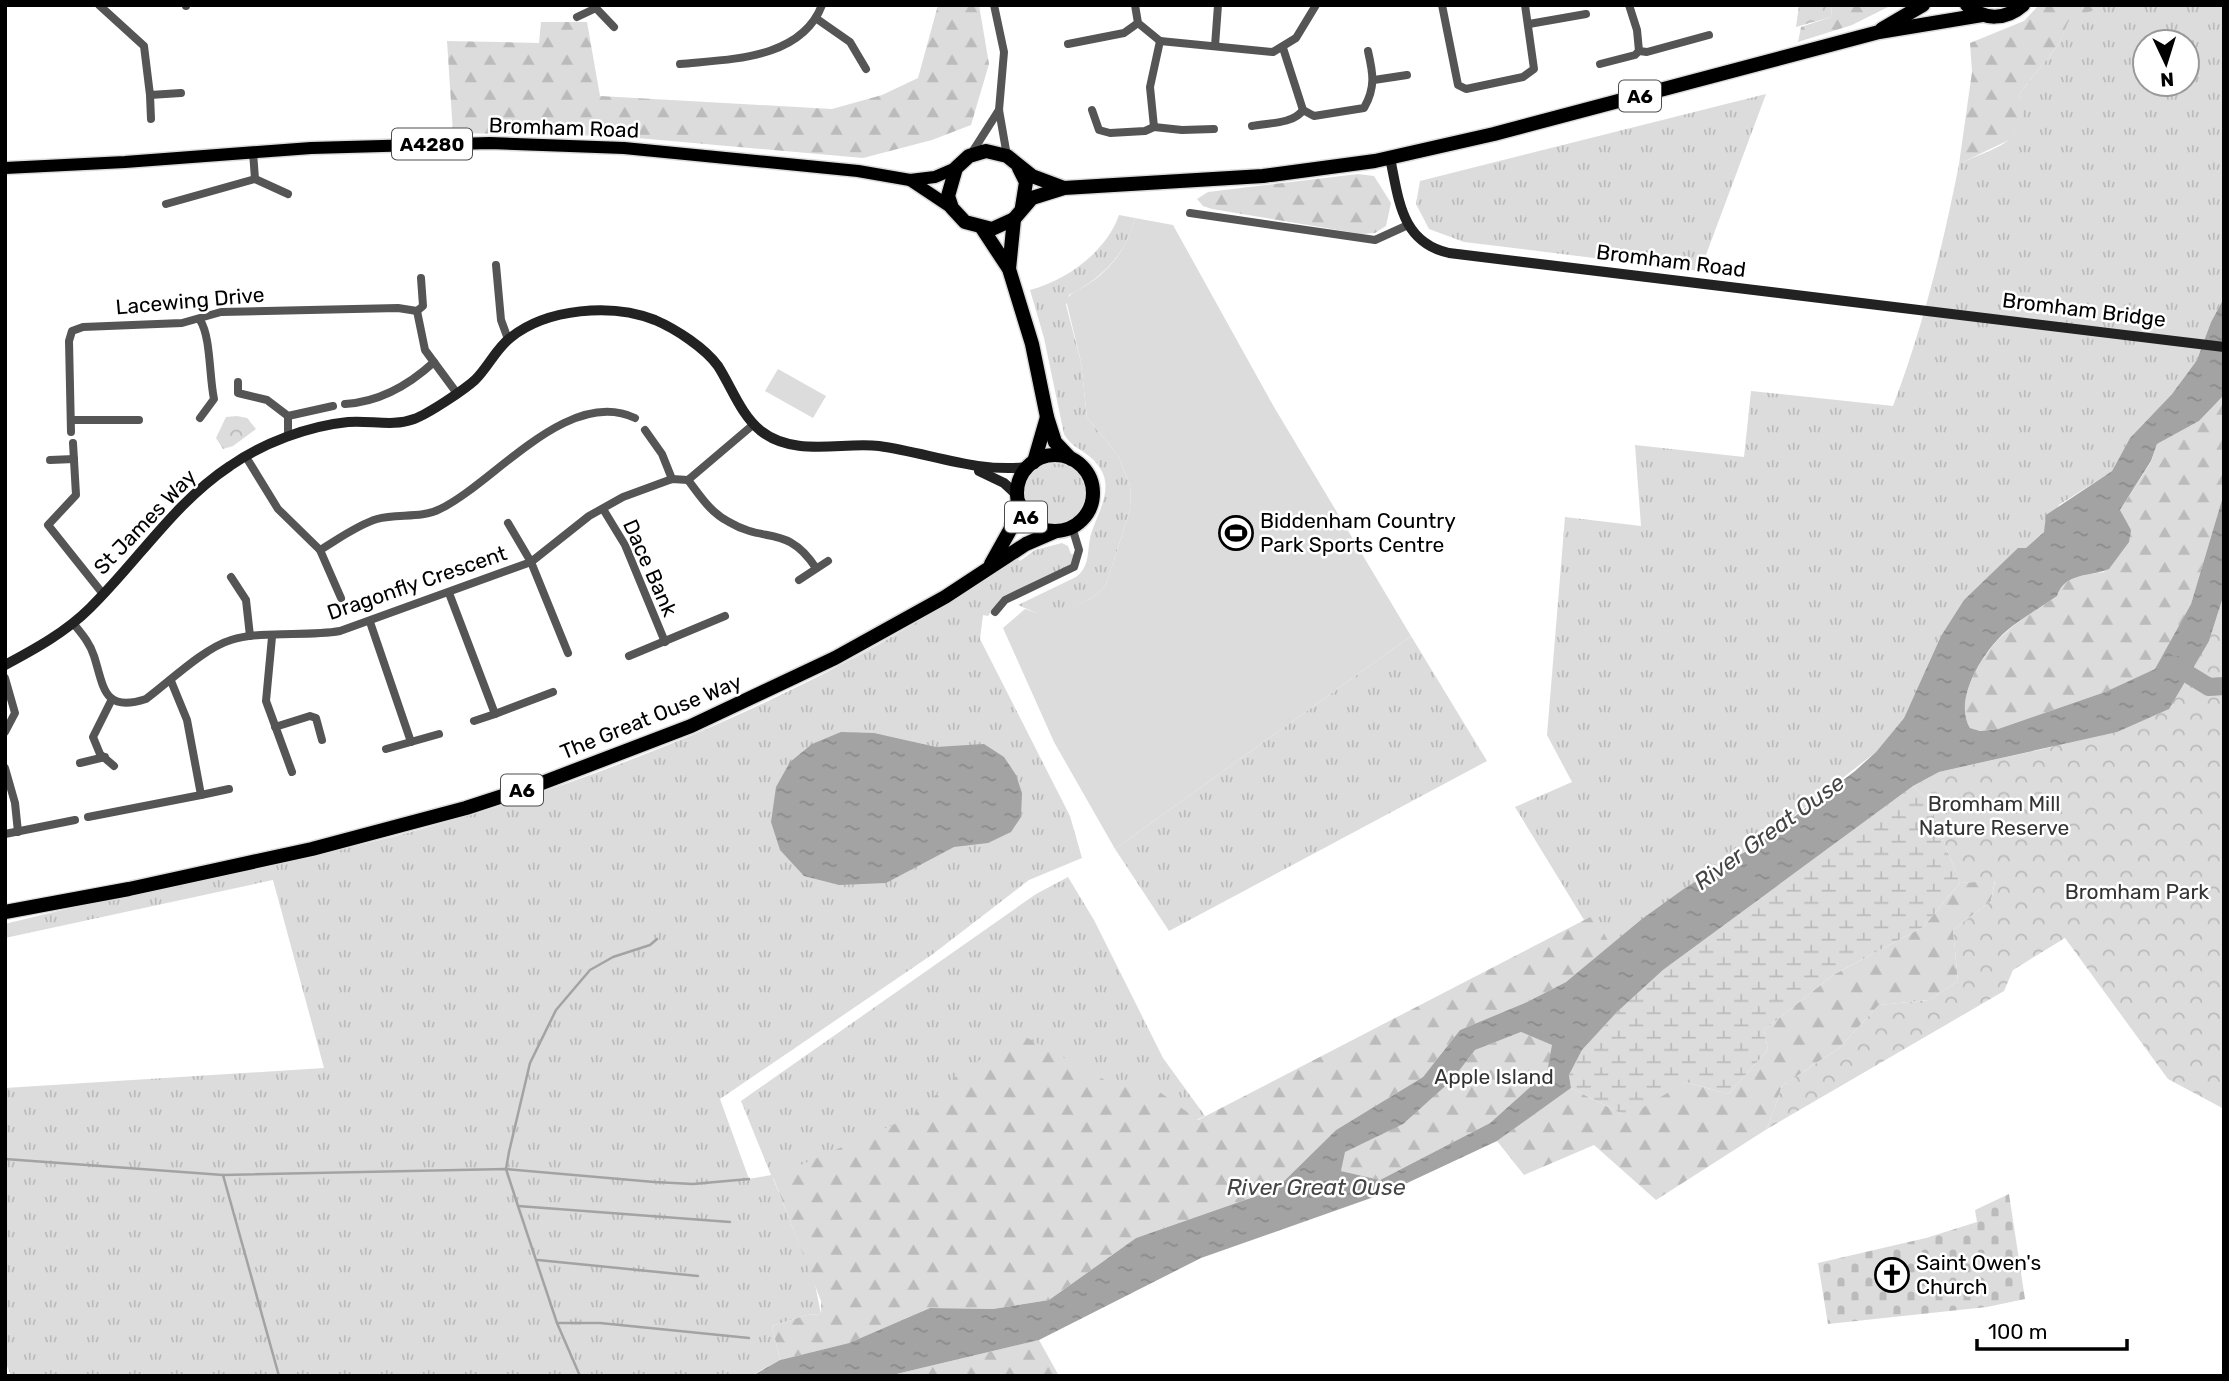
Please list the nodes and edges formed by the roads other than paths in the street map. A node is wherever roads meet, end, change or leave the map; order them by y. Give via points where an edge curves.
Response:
1 (99, 5) edge
2 (822, 5) edge
3 (994, 5) edge
4 (1135, 5) edge
5 (1218, 5) edge
6 (1316, 5) edge
7 (1442, 5) edge
8 (1525, 5) edge
9 (1629, 5) edge
10 (1923, 5) edge
11 (1967, 5) edge
12 (2023, 5) edge
13 (594, 7) edge
14 (1586, 14) dead end
15 (1982, 15) junction
16 (577, 17) dead end
17 (817, 19) junction
18 (1138, 23) junction
19 (1529, 24) junction
20 (614, 27) dead end
21 (1879, 32) junction
22 (1709, 35) dead end
23 (1160, 41) junction
24 (1068, 44) dead end
25 (1215, 46) junction
26 (1283, 48) junction
27 (1368, 51) dead end
28 (1639, 51) junction
29 (680, 64) dead end
30 (1600, 64) dead end
31 (866, 69) dead end
32 (1407, 75) dead end
33 (1374, 80) junction
34 (181, 93) dead end
35 (150, 95) junction
36 (999, 110) junction
37 (1092, 110) dead end
38 (1303, 110) junction
39 (151, 119) dead end
40 (1252, 126) dead end
41 (1154, 127) junction
42 (1214, 129) dead end
43 (253, 152) junction
44 (969, 156) junction
45 (1007, 156) junction
46 (1390, 158) junction
47 (5, 168) edge
48 (956, 168) junction
49 (1019, 168) junction
50 (255, 179) junction
51 (910, 180) junction
52 (1064, 188) junction
53 (288, 194) dead end
54 (166, 204) dead end
55 (952, 208) junction
56 (1018, 213) junction
57 (1190, 213) dead end
58 (1408, 225) junction
59 (982, 228) junction
60 (496, 265) dead end
61 (1009, 269) junction
62 (421, 278) dead end
63 (416, 311) junction
64 (1939, 311) joint
65 (200, 320) junction
66 (508, 340) junction
67 (2224, 347) edge
68 (433, 362) junction
69 (238, 383) dead end
70 (456, 392) junction
71 (345, 404) dead end
72 (333, 406) dead end
73 (288, 416) junction
74 (1047, 417) junction
75 (200, 418) dead end
76 (635, 418) dead end
77 (71, 420) junction
78 (139, 420) dead end
79 (754, 424) junction
80 (645, 430) dead end
81 (71, 432) dead end
82 (288, 437) junction
83 (73, 443) dead end
84 (246, 457) junction
85 (74, 459) junction
86 (1071, 459) junction
87 (50, 460) dead end
88 (1031, 465) junction
89 (972, 467) junction
90 (672, 479) junction
91 (688, 480) junction
92 (1018, 499) junction
93 (603, 509) junction
94 (508, 523) dead end
95 (1072, 527) junction
96 (1056, 531) junction
97 (320, 550) junction
98 (828, 561) dead end
99 (531, 562) junction
100 (816, 568) junction
101 (988, 568) junction
102 (231, 578) dead end
103 (799, 580) dead end
104 (449, 593) junction
105 (103, 594) junction
106 (341, 598) dead end
107 (995, 612) dead end
108 (725, 616) dead end
109 (370, 622) junction
110 (74, 623) junction
111 (250, 636) junction
112 (272, 636) junction
113 (665, 642) junction
114 (568, 653) dead end
115 (629, 656) dead end
116 (5, 665) edge
117 (5, 678) edge
118 (170, 681) junction
119 (553, 692) dead end
120 (112, 699) junction
121 (495, 714) junction
122 (474, 721) dead end
123 (275, 727) junction
124 (5, 732) edge
125 (439, 734) dead end
126 (322, 740) dead end
127 (411, 742) junction
128 (386, 749) dead end
129 (105, 757) junction
130 (80, 763) dead end
131 (114, 766) dead end
132 (5, 768) edge
133 (292, 772) dead end
134 (229, 789) dead end
135 (201, 795) junction
136 (88, 817) dead end
137 (75, 820) dead end
138 (18, 832) junction
139 (5, 834) edge
140 (13, 911) edge
141 (5, 917) edge

1 - 35 street via 144,46
2 - 17 street
3 - 36 street via 1004,52
4 - 18 street
5 - 25 street
6 - 26 street via 1296,37
7 - 19 street via 1458,85 1466,89 1523,77 1534,69
8 - 19 street
9 - 28 street
10 - 21 highway, A6
11 - 15 highway
12 - 15 highway via 2002,17
13 - 16 street
13 - 20 street
14 - 19 street
15 - 21 highway, A6
17 - 29 street via 797,40 751,56
17 - 31 street via 850,42
18 - 23 street
18 - 24 street via 1124,33
21 - 46 highway, A6
22 - 28 street
23 - 25 street
23 - 41 street via 1150,87
25 - 26 street via 1273,52
26 - 38 street
27 - 33 street
28 - 30 street
32 - 33 street
33 - 38 street via 1364,108 1314,116
34 - 35 street
35 - 39 street
36 - 44 street
36 - 45 street
37 - 41 street via 1099,130 1110,133
38 - 40 street via 1299,116
41 - 42 street
43 - 47 main road, Bromham Road / A4280
43 - 50 street
43 - 51 main road, Bromham Road / A4280 via 568,145 749,159
44 - 45 highway via 986,151
44 - 48 highway
45 - 49 highway
46 - 52 highway, A6 via 1263,176
46 - 58 street
48 - 51 main road, Bromham Road / A4280
48 - 55 highway via 949,187
49 - 52 highway, A6
49 - 56 highway via 1026,181
50 - 53 street
50 - 54 street
51 - 55 main road, Bromham Road / A4280
52 - 56 highway, A6 via 1032,198
55 - 59 highway via 965,222
56 - 59 highway via 1003,226
56 - 61 highway, A6
57 - 58 street via 1375,240
58 - 64 street, Bromham Road via 1433,249 1450,253
59 - 61 highway, A6
60 - 66 street via 501,320
61 - 74 highway, A6 via 1032,344
62 - 63 street via 423,306
63 - 65 street, Lacewing Drive via 221,312
63 - 68 street via 425,350
64 - 67 street, Bromham Bridge
65 - 75 street via 208,331 214,399
65 - 77 street, Lacewing Drive via 72,331
66 - 70 street, St James Way via 474,381
66 - 79 street, St James Way via 538,323 584,311 655,320 716,363
68 - 70 street
68 - 71 street via 405,385 370,400
69 - 73 street via 239,393 267,400
70 - 82 street, St James Way via 415,419 347,422
72 - 73 street
73 - 82 street
74 - 86 highway, A6 via 1055,442
74 - 88 highway, A6
76 - 97 street via 621,411 566,422 520,449 438,510 376,519
77 - 78 street
77 - 81 street
79 - 89 street, St James Way via 783,442 810,447 877,446
79 - 91 street
80 - 90 street
82 - 84 street, St James Way
83 - 85 street
84 - 97 street via 278,509
84 - 105 street, St James Way via 193,493
85 - 87 street
85 - 105 street via 76,495 48,524
86 - 88 highway via 1049,456
86 - 95 highway, A6 via 1085,469 1094,493 1090,510
88 - 89 street
88 - 92 highway, A6 via 1020,480
89 - 92 street via 1004,483
90 - 91 street, Dragonfly Crescent
90 - 93 street, Dragonfly Crescent
91 - 100 street via 718,515 744,529 786,538 805,551
92 - 96 highway, A6 via 1032,524
92 - 101 highway, The Great Ouse Way / A6 via 1010,530
93 - 99 street, Dragonfly Crescent
93 - 113 street, Dace Bank via 625,545
94 - 99 street
95 - 96 highway, A6
95 - 107 street via 1079,550 1074,567 1006,600
96 - 101 highway, The Great Ouse Way / A6
97 - 106 street
98 - 100 street
99 - 104 street, Dragonfly Crescent
99 - 114 street
100 - 103 street
101 - 140 highway, The Great Ouse Way / A6 via 901,622 764,693 542,783 325,846
102 - 111 street via 246,600
104 - 109 street, Dragonfly Crescent
104 - 121 street
105 - 110 street, St James Way
108 - 113 street, Dace Bank
109 - 112 street, Dragonfly Crescent via 310,636
109 - 127 street
110 - 116 street, St James Way
110 - 120 street
111 - 112 street, Dragonfly Crescent
111 - 118 street, Dragonfly Crescent via 228,640
112 - 123 street via 266,701
113 - 115 street, Dace Bank
117 - 124 street via 15,713
118 - 120 street, Dragonfly Crescent via 131,704
118 - 135 street via 187,720
119 - 121 street
120 - 129 street via 93,737
121 - 122 street
123 - 126 street via 310,716 316,718
123 - 133 street
125 - 127 street
127 - 128 street
129 - 130 street
129 - 131 street
132 - 138 street
134 - 135 street
135 - 136 street
137 - 138 street
138 - 139 street
140 - 141 highway, The Great Ouse Way / A6

